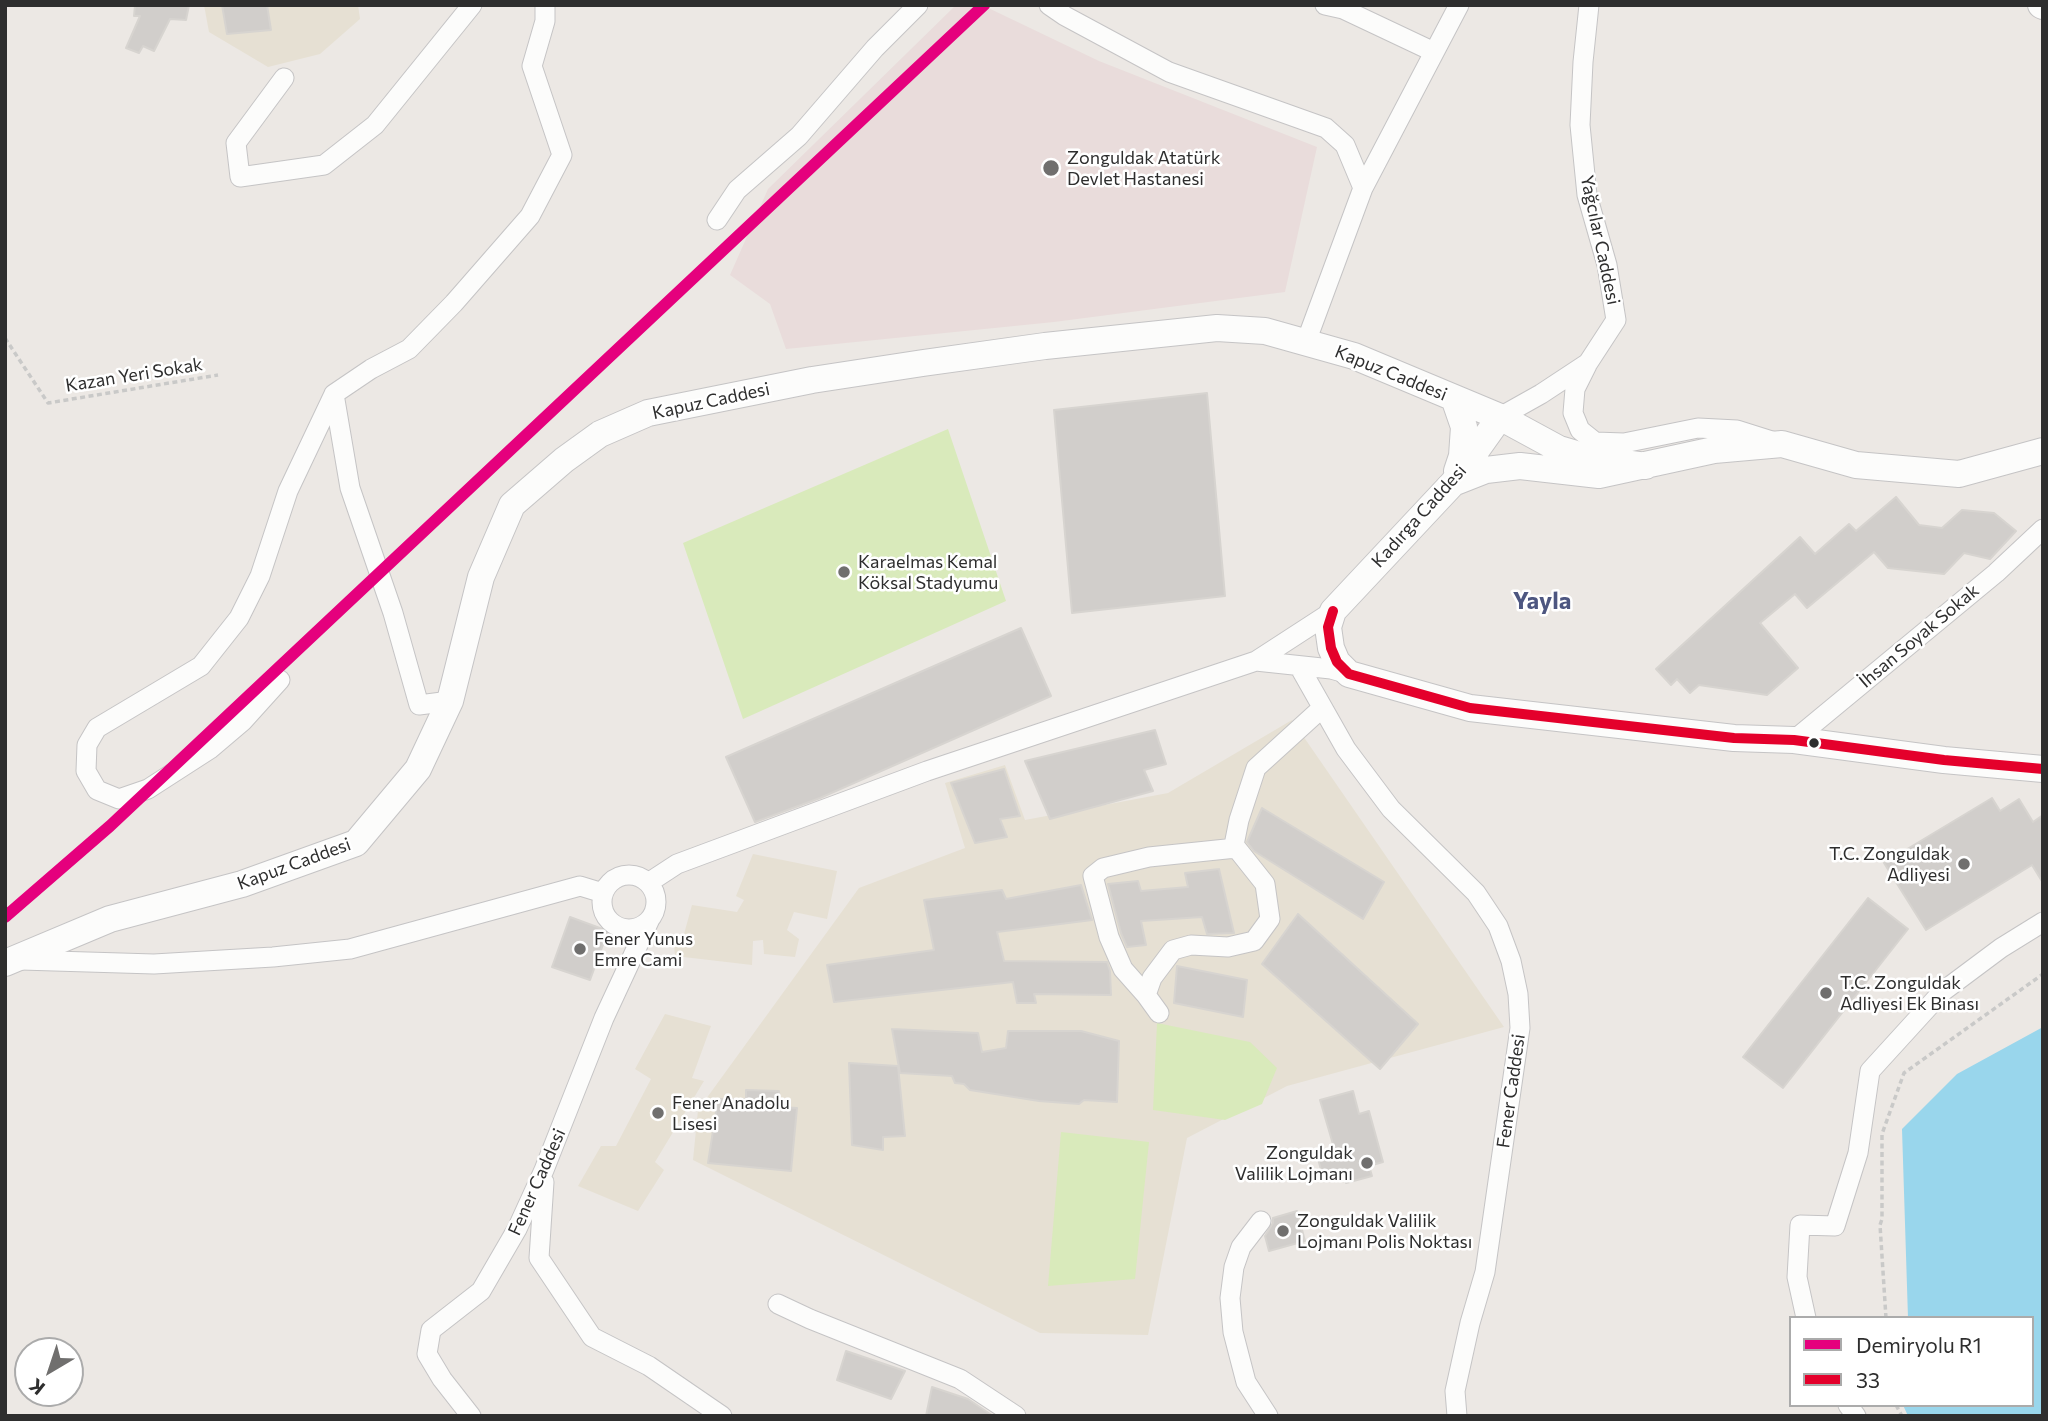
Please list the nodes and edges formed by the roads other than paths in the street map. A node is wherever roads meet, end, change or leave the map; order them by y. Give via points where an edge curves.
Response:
1 (472, 5) edge
2 (545, 5) edge
3 (918, 5) edge
4 (1325, 5) edge
5 (1459, 5) edge
6 (1589, 5) edge
7 (1062, 9) edge
8 (1434, 52) junction
9 (284, 78) dead end
10 (1363, 188) junction
11 (717, 220) dead end
12 (1306, 342) junction
13 (1588, 363) junction
14 (334, 394) junction
15 (1454, 398) junction
16 (1500, 417) junction
17 (1782, 444) junction
18 (2043, 451) edge
19 (1646, 466) junction
20 (1453, 483) junction
21 (2043, 529) edge
22 (1333, 611) junction
23 (1256, 661) junction
24 (1298, 666) junction
25 (1349, 674) junction
26 (280, 680) dead end
27 (450, 701) junction
28 (1322, 708) junction
29 (1794, 740) junction
30 (2043, 769) edge
31 (1236, 848) junction
32 (648, 883) junction
33 (603, 893) junction
34 (650, 919) junction
35 (2043, 922) edge
36 (11, 961) edge
37 (1146, 995) junction
38 (1160, 1013) dead end
39 (544, 1170) junction
40 (1261, 1221) dead end
41 (778, 1304) dead end
42 (1806, 1316) edge
43 (471, 1416) edge
44 (722, 1416) edge
45 (1016, 1416) edge
46 (1268, 1416) edge
47 (1457, 1416) edge

1 - 9 street via 375,125 324,166 240,177 236,143
2 - 14 street via 532,66 562,155 530,216 409,349
3 - 11 street via 874,48 799,136 737,190
4 - 8 street
5 - 8 street
6 - 13 street, Yağcılar Caddesi via 1580,125 1587,195 1616,320
7 - 10 street via 1169,72 1326,128 1345,145
8 - 10 street
10 - 12 street
12 - 15 main road, Kapuz Caddesi via 1354,356
12 - 27 main road, Kapuz Caddesi via 1265,331 1217,328 1045,345 813,380 648,413 600,434 512,505 481,577
13 - 16 street, Yağcılar Caddesi
13 - 17 street via 1575,389 1573,413 1580,430 1595,442 1624,443 1698,428 1737,430
14 - 26 street via 288,491 260,576 239,618 201,666 97,728 87,745 86,771 97,790 119,800 148,789 210,749
14 - 27 street via 350,488 419,705
15 - 16 main road, Kapuz Caddesi
15 - 20 main road via 1464,427 1462,456
16 - 19 main road, Kapuz Caddesi via 1559,449 1592,460
16 - 20 main road, Kadırga Caddesi
17 - 18 main road via 1856,465 1959,474
17 - 19 main road via 1714,450
19 - 20 main road via 1598,475 1520,466 1486,470
20 - 22 main road, Kadırga Caddesi
21 - 29 street, İhsan Soyak Sokak
22 - 23 street
22 - 25 main road via 1328,627 1331,648
23 - 24 street
23 - 32 street via 915,776 677,864
24 - 25 street
24 - 28 street, Fener Caddesi
25 - 29 main road via 1470,708 1734,738
27 - 36 main road, Kapuz Caddesi via 418,769 356,843 242,884 110,919
28 - 31 street via 1256,768
28 - 47 street, Fener Caddesi via 1391,809 1476,893 1498,926 1518,993 1520,1028 1485,1272 1455,1391
29 - 30 main road
31 - 37 street via 1265,884 1270,919 1254,942 1173,950 1152,978
31 - 37 street via 1149,857 1102,869 1093,876 1123,969
32 - 33 street via 623,875
32 - 34 street via 656,904
33 - 34 street via 602,910 619,928 636,928
33 - 36 street via 580,886 350,950 153,964
34 - 39 street, Fener Caddesi via 604,1018
35 - 42 street via 1942,992 1870,1071 1858,1153 1835,1226 1800,1225 1797,1277
37 - 38 street
39 - 43 street, Fener Caddesi via 481,1291 431,1330 427,1354
39 - 44 street via 539,1258 592,1337 649,1366
40 - 46 street via 1241,1247 1230,1298 1246,1382
41 - 45 street via 960,1378

